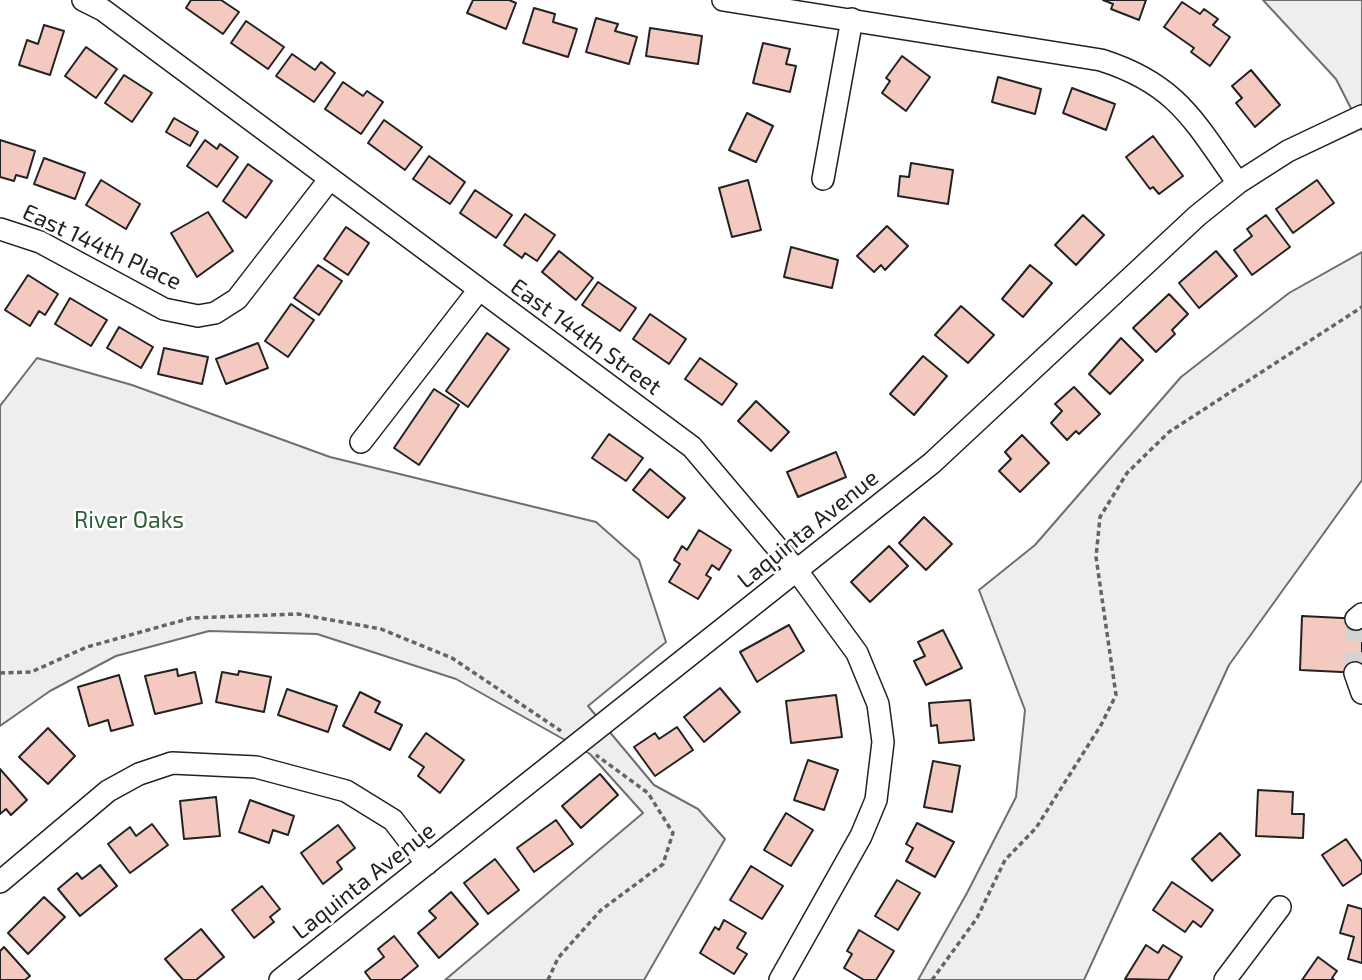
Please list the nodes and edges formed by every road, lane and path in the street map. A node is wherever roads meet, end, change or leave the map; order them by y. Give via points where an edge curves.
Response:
1 (83, 0) edge
2 (723, 0) edge
3 (852, 19) junction
4 (1362, 116) edge
5 (823, 179) dead end
6 (329, 180) junction
7 (1238, 183) junction
8 (0, 229) edge
9 (478, 291) junction
10 (1362, 307) edge
11 (361, 442) dead end
12 (797, 571) junction
13 (0, 673) edge
14 (1355, 673) dead end
15 (1362, 693) edge
16 (579, 743) junction
17 (427, 864) junction
18 (0, 882) edge
19 (1280, 907) dead end
20 (280, 980) edge
21 (548, 980) edge
22 (780, 980) edge
23 (932, 980) edge
24 (1225, 980) edge

1 - 6 street, East 144th Street via 103,10
2 - 3 street
3 - 5 street
3 - 7 street via 1101,60 1132,70 1161,86 1185,108
4 - 7 street, Laquinta Avenue via 1288,151
6 - 8 street, East 144th Place via 237,299 215,313 198,316 164,309 40,242
6 - 9 street, East 144th Street
7 - 12 street, Laquinta Avenue via 932,463
9 - 11 street
9 - 12 street, East 144th Street via 692,447
10 - 23 path via 1169,432 1126,473 1100,517 1096,557 1116,695 1036,828 1005,860 977,918
12 - 16 street, Laquinta Avenue
12 - 22 street, East 144th Street via 857,653 878,704 882,771 861,836
13 - 16 path via 31,672 87,647 191,618 298,614 381,629 452,658
14 - 15 street
16 - 17 street, Laquinta Avenue
16 - 21 path via 648,793 673,834 663,864 601,909 558,958
17 - 18 street via 393,820 346,791 256,768 172,763 108,791
17 - 20 street, Laquinta Avenue
19 - 24 street

